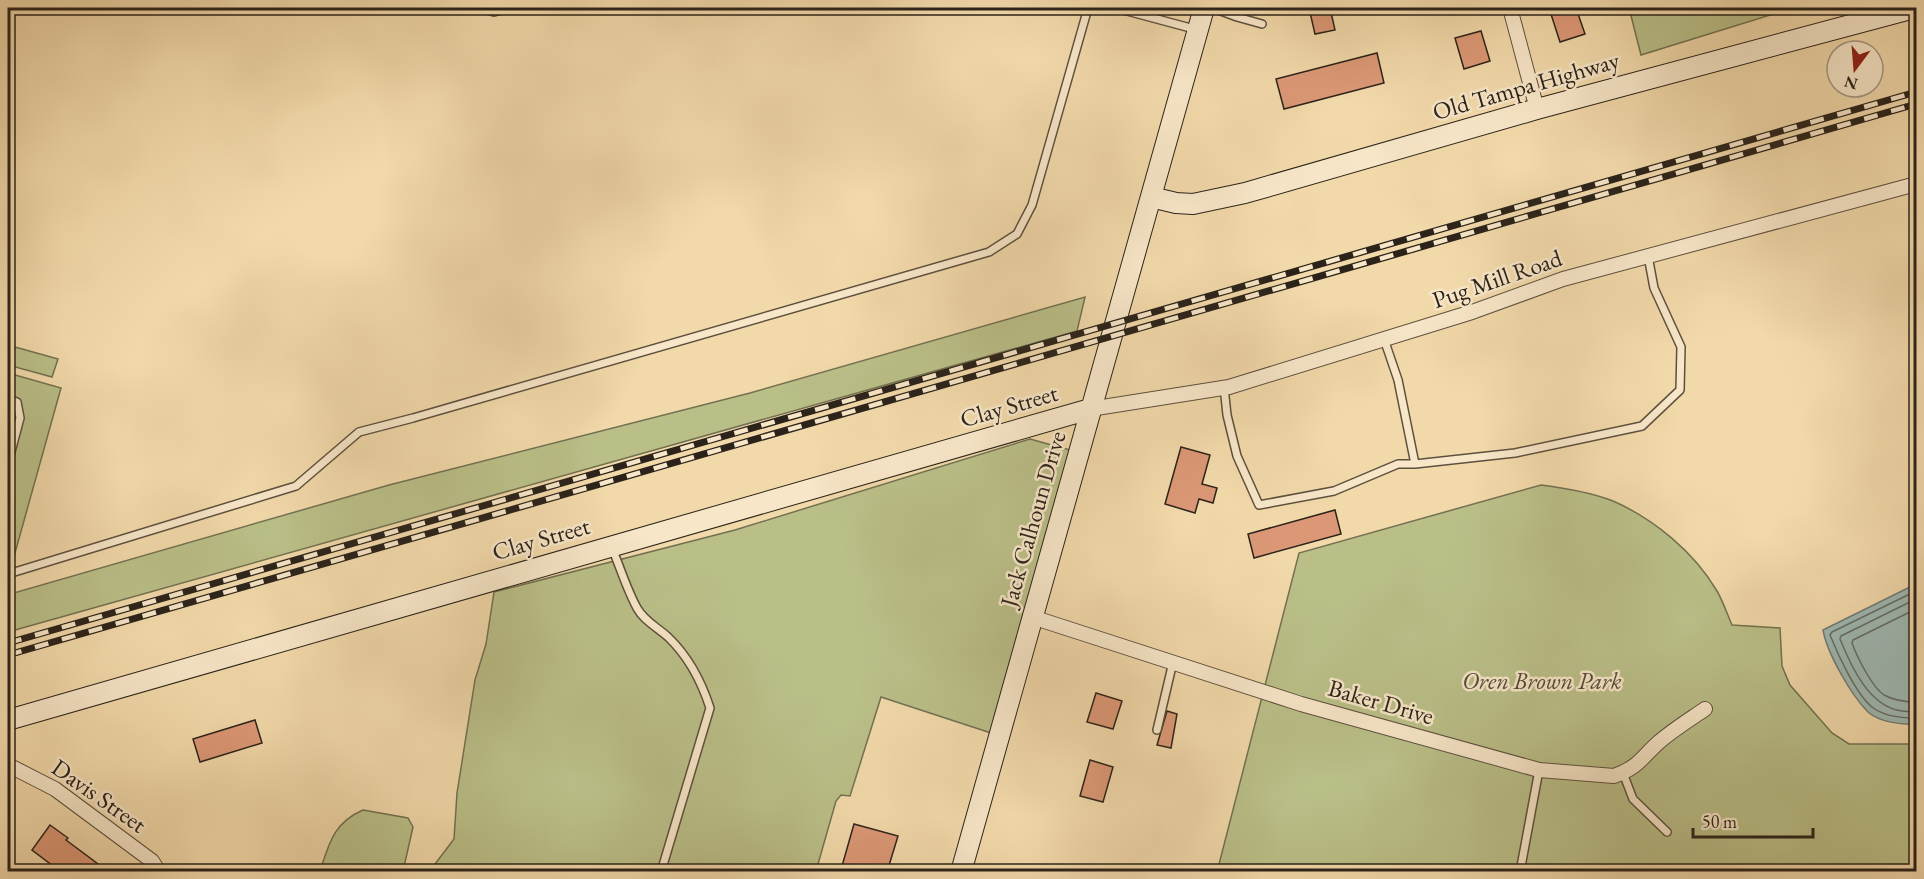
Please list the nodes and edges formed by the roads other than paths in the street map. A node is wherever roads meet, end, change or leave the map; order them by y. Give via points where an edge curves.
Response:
1 (480, 8) edge
2 (510, 8) edge
3 (1088, 8) edge
4 (1116, 8) edge
5 (1204, 8) edge
6 (1213, 8) edge
7 (1510, 8) edge
8 (1914, 8) edge
9 (1262, 24) dead end
10 (1198, 30) junction
11 (1536, 108) junction
12 (1917, 184) edge
13 (1151, 197) junction
14 (1648, 256) junction
15 (1384, 339) junction
16 (1224, 387) junction
17 (8, 399) edge
18 (1090, 409) junction
19 (8, 463) edge
20 (1415, 464) junction
21 (611, 545) junction
22 (8, 574) edge
23 (1032, 617) junction
24 (1173, 663) junction
25 (1705, 709) dead end
26 (8, 720) edge
27 (1157, 730) dead end
28 (8, 765) edge
29 (1539, 770) junction
30 (1623, 773) junction
31 (1667, 832) dead end
32 (159, 872) edge
33 (661, 872) edge
34 (962, 872) edge
35 (1520, 872) edge

1 - 2 lane via 494,12
3 - 22 lane via 1032,206 1017,234 989,252 359,432 296,486
4 - 10 lane
5 - 10 street, Jack Calhoun Drive
6 - 9 lane
7 - 11 street
8 - 11 street, Old Tampa Highway
10 - 13 street, Jack Calhoun Drive
11 - 13 street, Old Tampa Highway via 1245,193 1193,204
12 - 14 street, Pug Mill Road
13 - 18 street, Jack Calhoun Drive
14 - 15 street, Pug Mill Road via 1563,279
14 - 20 lane via 1654,288 1681,346 1680,390 1642,426 1515,453
15 - 16 street, Pug Mill Road
15 - 20 lane via 1398,380
16 - 18 street, Pug Mill Road
16 - 20 lane via 1237,456 1259,505 1334,490 1398,464
17 - 19 lane via 17,402 20,418
18 - 21 street, Clay Street
18 - 23 street, Jack Calhoun Drive
21 - 26 street, Clay Street
21 - 33 lane via 638,609 688,658 710,708
23 - 24 street, Baker Drive
23 - 34 street, Jack Calhoun Drive
24 - 27 lane
24 - 29 street, Baker Drive via 1301,704
25 - 30 street
28 - 32 street, Davis Street via 55,789 152,861
29 - 30 street, Baker Drive via 1614,776
29 - 35 lane
30 - 31 lane via 1633,799

